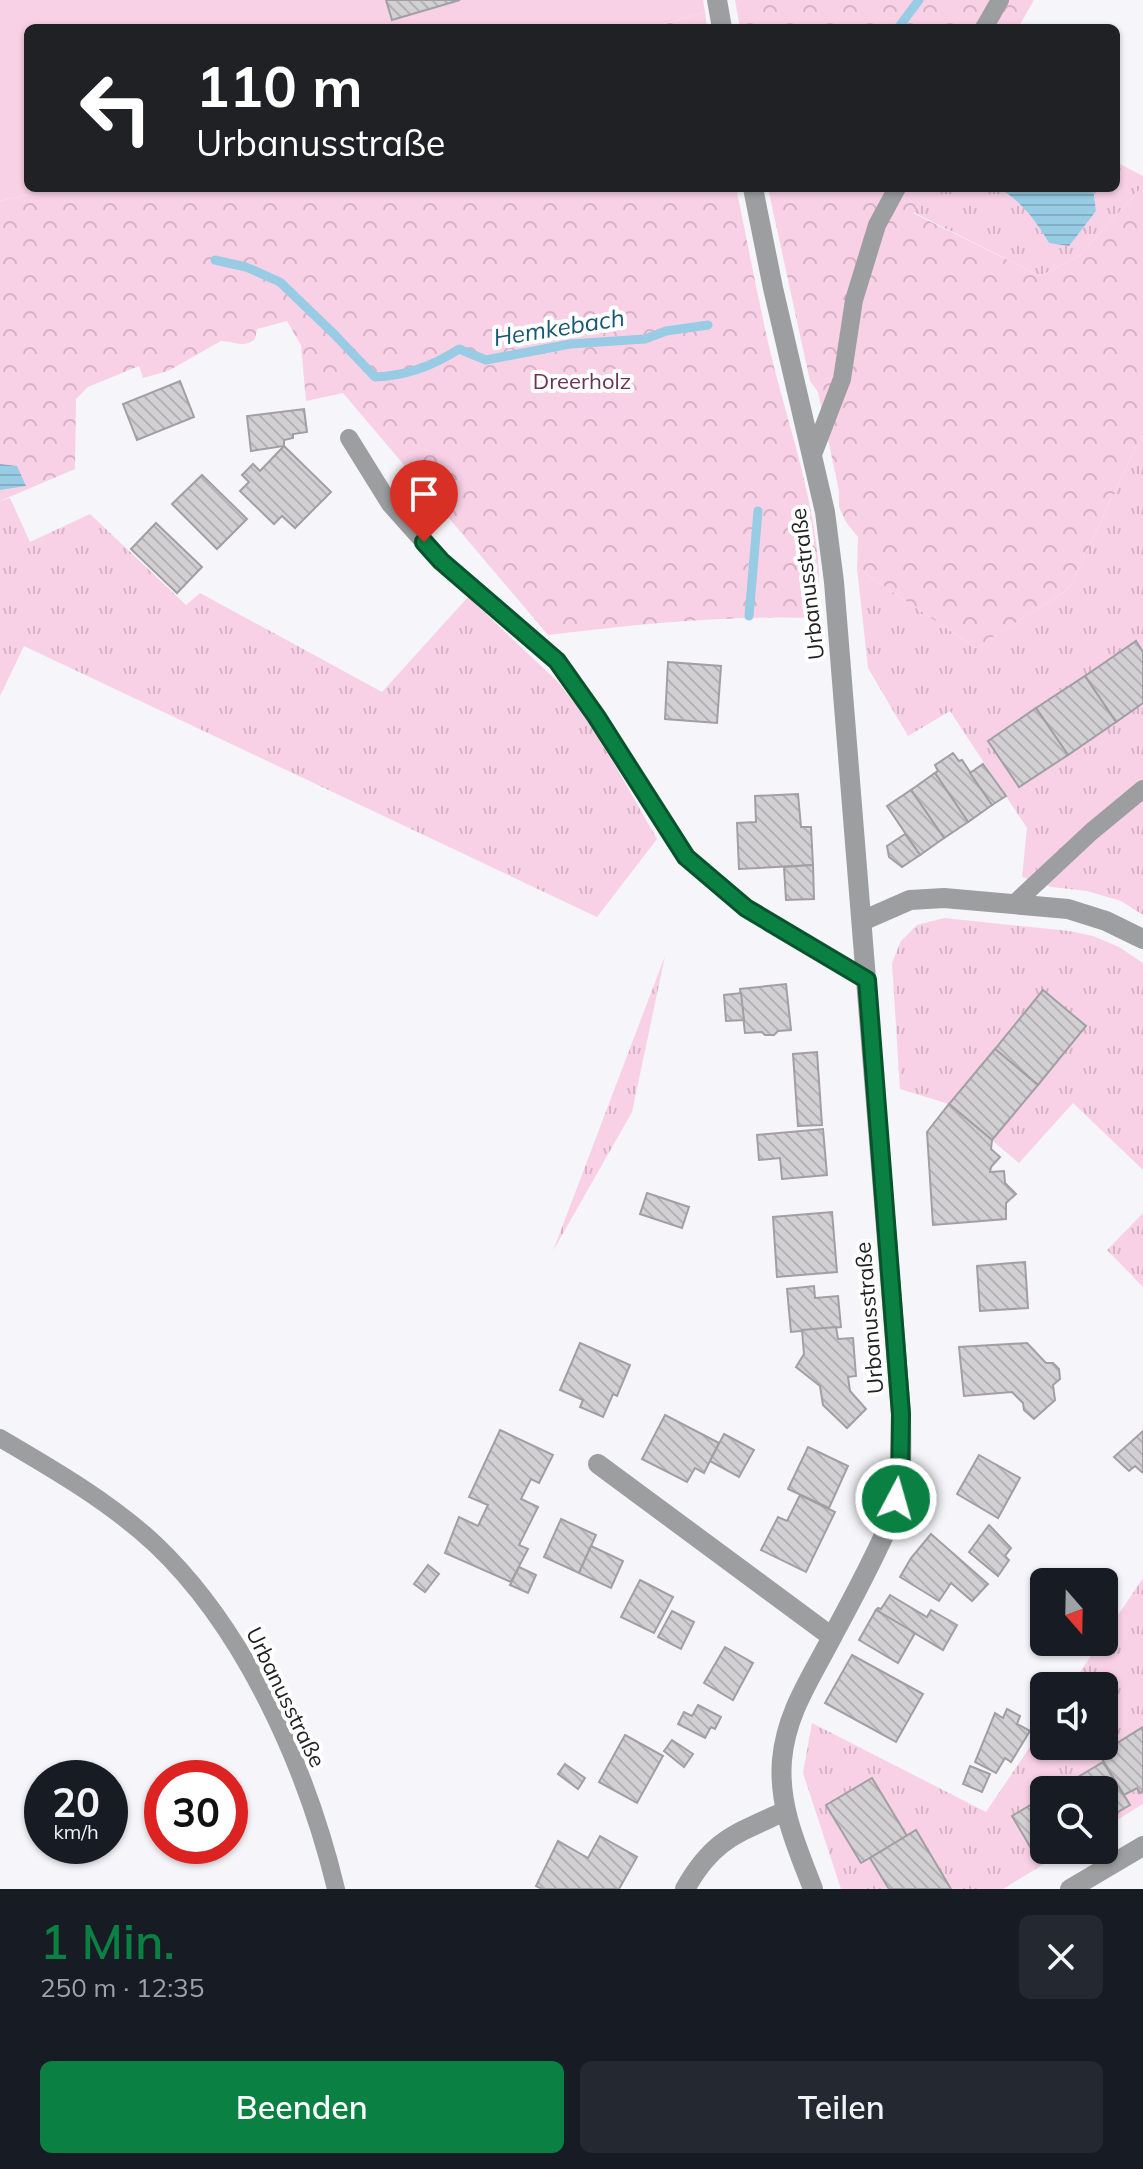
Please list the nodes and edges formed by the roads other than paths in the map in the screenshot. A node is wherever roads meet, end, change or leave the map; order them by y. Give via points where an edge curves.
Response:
1 (717, 0) edge
2 (1000, 0) edge
3 (721, 24) edge
4 (986, 24) edge
5 (754, 192) edge
6 (895, 192) edge
7 (349, 438) dead end
8 (812, 457) junction
9 (1143, 789) edge
10 (1014, 904) junction
11 (862, 921) junction
12 (1143, 939) edge
13 (867, 980) junction
14 (0, 1438) edge
15 (598, 1464) dead end
16 (832, 1637) junction
17 (785, 1811) junction
18 (1143, 1846) edge
19 (336, 1889) edge
20 (685, 1889) edge
21 (813, 1889) edge
22 (1070, 1889) edge

1 - 3 street
2 - 4 lane
5 - 8 street, Urbanusstraße
6 - 8 lane via 877,225 854,300 842,379
7 - 13 lane via 390,504 441,561 557,661 686,857 746,908
8 - 11 street, Urbanusstraße via 834,582
9 - 10 lane
10 - 11 street via 910,900
10 - 12 street via 1068,909
11 - 13 street, Urbanusstraße
13 - 16 street, Urbanusstraße via 901,1414 900,1482 892,1515
14 - 19 lane, Urbanusstraße via 153,1542 206,1601 252,1672 288,1749
15 - 16 street
16 - 17 street, Urbanusstraße via 797,1699 785,1736
17 - 20 street via 725,1839
17 - 21 street, Urbanusstraße
18 - 22 street

